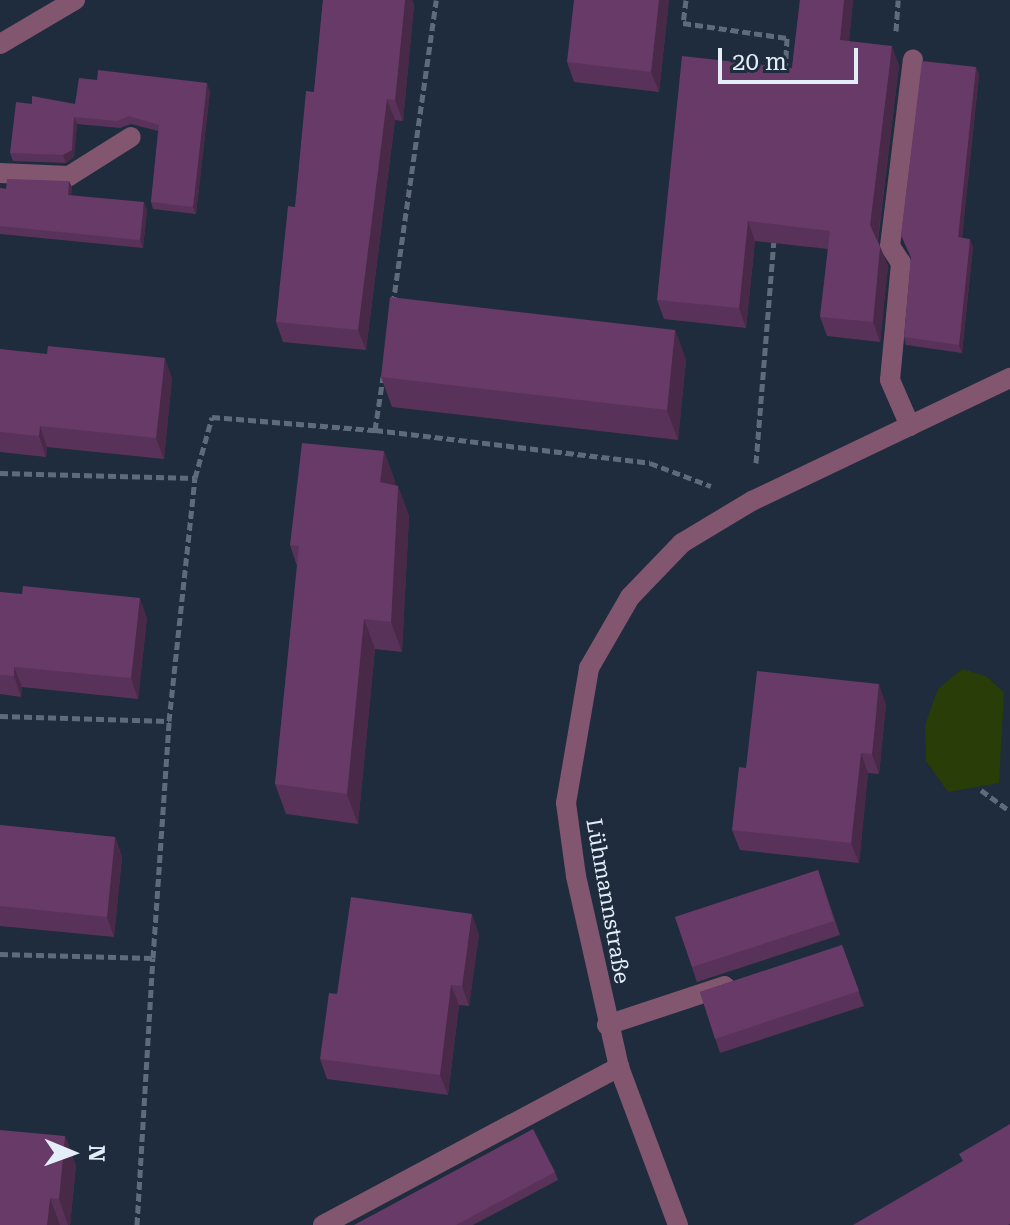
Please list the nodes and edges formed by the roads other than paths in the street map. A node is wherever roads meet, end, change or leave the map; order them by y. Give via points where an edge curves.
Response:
1 (75, 0) edge
2 (0, 44) edge
3 (913, 59) dead end
4 (131, 137) dead end
5 (0, 173) edge
6 (1010, 378) edge
7 (910, 426) junction
8 (739, 981) edge
9 (607, 1025) junction
10 (619, 1067) junction
11 (323, 1225) edge
12 (678, 1225) edge

1 - 2 street
3 - 7 street via 890,246 901,263 890,380
4 - 5 street via 69,176
6 - 7 street, Lühmannstraße
7 - 9 street, Lühmannstraße via 752,501 682,543 630,597 589,668 566,803
8 - 9 street
9 - 10 street, Lühmannstraße
10 - 11 street
10 - 12 street, Lühmannstraße

